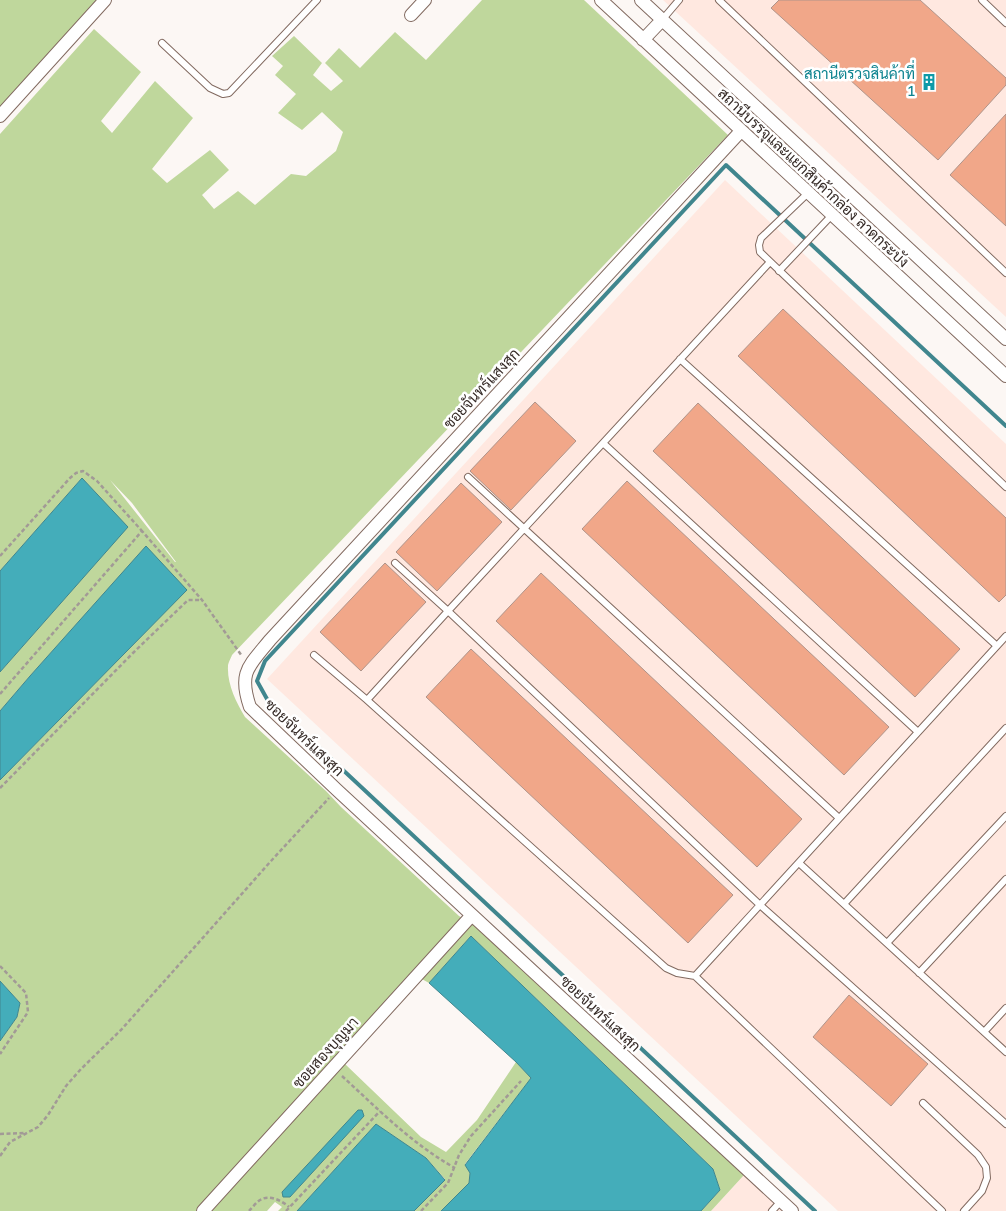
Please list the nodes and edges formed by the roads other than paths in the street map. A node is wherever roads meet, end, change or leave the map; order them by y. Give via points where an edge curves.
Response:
1 (105, 0) edge
2 (317, 0) edge
3 (425, 0) edge
4 (601, 0) edge
5 (641, 0) edge
6 (679, 0) edge
7 (719, 0) edge
8 (982, 0) edge
9 (411, 15) dead end
10 (662, 20) junction
11 (1006, 23) edge
12 (643, 40) junction
13 (162, 43) dead end
14 (0, 116) edge
15 (741, 131) junction
16 (808, 193) junction
17 (832, 215) junction
18 (770, 262) junction
19 (779, 271) junction
20 (1006, 273) edge
21 (1006, 339) edge
22 (680, 359) junction
23 (1006, 376) edge
24 (603, 443) junction
25 (468, 477) dead end
26 (1006, 487) edge
27 (524, 528) junction
28 (395, 563) dead end
29 (448, 610) junction
30 (1006, 636) edge
31 (996, 646) junction
32 (314, 655) dead end
33 (367, 700) junction
34 (1006, 728) edge
35 (918, 732) junction
36 (1006, 816) edge
37 (839, 818) junction
38 (799, 863) junction
39 (1006, 879) edge
40 (844, 904) junction
41 (760, 905) junction
42 (472, 915) junction
43 (887, 943) junction
44 (918, 973) junction
45 (695, 976) junction
46 (1006, 1008) edge
47 (984, 1032) junction
48 (1006, 1052) edge
49 (923, 1103) dead end
50 (1006, 1124) edge
51 (781, 1201) junction
52 (202, 1211) edge
53 (772, 1211) edge
54 (792, 1211) edge
55 (942, 1211) edge
56 (964, 1211) edge

1 - 14 street
2 - 13 lane via 230,93 223,94 210,88
3 - 9 street
4 - 12 street, สถานีบรรจุและแยกสินค้ากล่อง ลาดกระบัง
5 - 10 street, สถานีบรรจุและแยกสินค้ากล่อง ลาดกระบัง
6 - 10 lane
7 - 20 lane
8 - 11 lane
10 - 12 street
10 - 21 street, สถานีบรรจุและแยกสินค้ากล่อง ลาดกระบัง
12 - 15 street, สถานีบรรจุและแยกสินค้ากล่อง ลาดกระบัง
15 - 16 street, สถานีบรรจุและแยกสินค้ากล่อง ลาดกระบัง
15 - 42 street, ซอยจันทร์แสงสุก via 248,666 245,692 250,706
16 - 17 street, สถานีบรรจุและแยกสินค้ากล่อง ลาดกระบัง
16 - 18 lane via 762,238 760,252
17 - 19 lane
17 - 23 street, สถานีบรรจุและแยกสินค้ากล่อง ลาดกระบัง
18 - 19 lane
18 - 22 lane
19 - 26 lane
22 - 24 lane
22 - 31 lane
24 - 27 lane
24 - 35 lane
25 - 27 lane
27 - 29 lane
27 - 37 lane
28 - 29 lane
29 - 33 lane
29 - 41 lane
30 - 31 lane
31 - 35 lane
32 - 33 lane
33 - 45 lane via 666,968
34 - 40 lane
35 - 37 lane
36 - 43 lane
37 - 38 lane
38 - 40 lane
38 - 41 lane
39 - 44 lane
40 - 43 lane
41 - 45 lane
41 - 50 lane
42 - 51 street, ซอยจันทร์แสงสุก
42 - 52 street, ซอยสองบุญมา
43 - 44 lane
44 - 47 lane
45 - 55 lane
46 - 47 lane
47 - 48 lane
49 - 56 lane via 978,1155 986,1167 982,1191
51 - 53 lane
51 - 54 street, ซอยจันทร์แสงสุก

